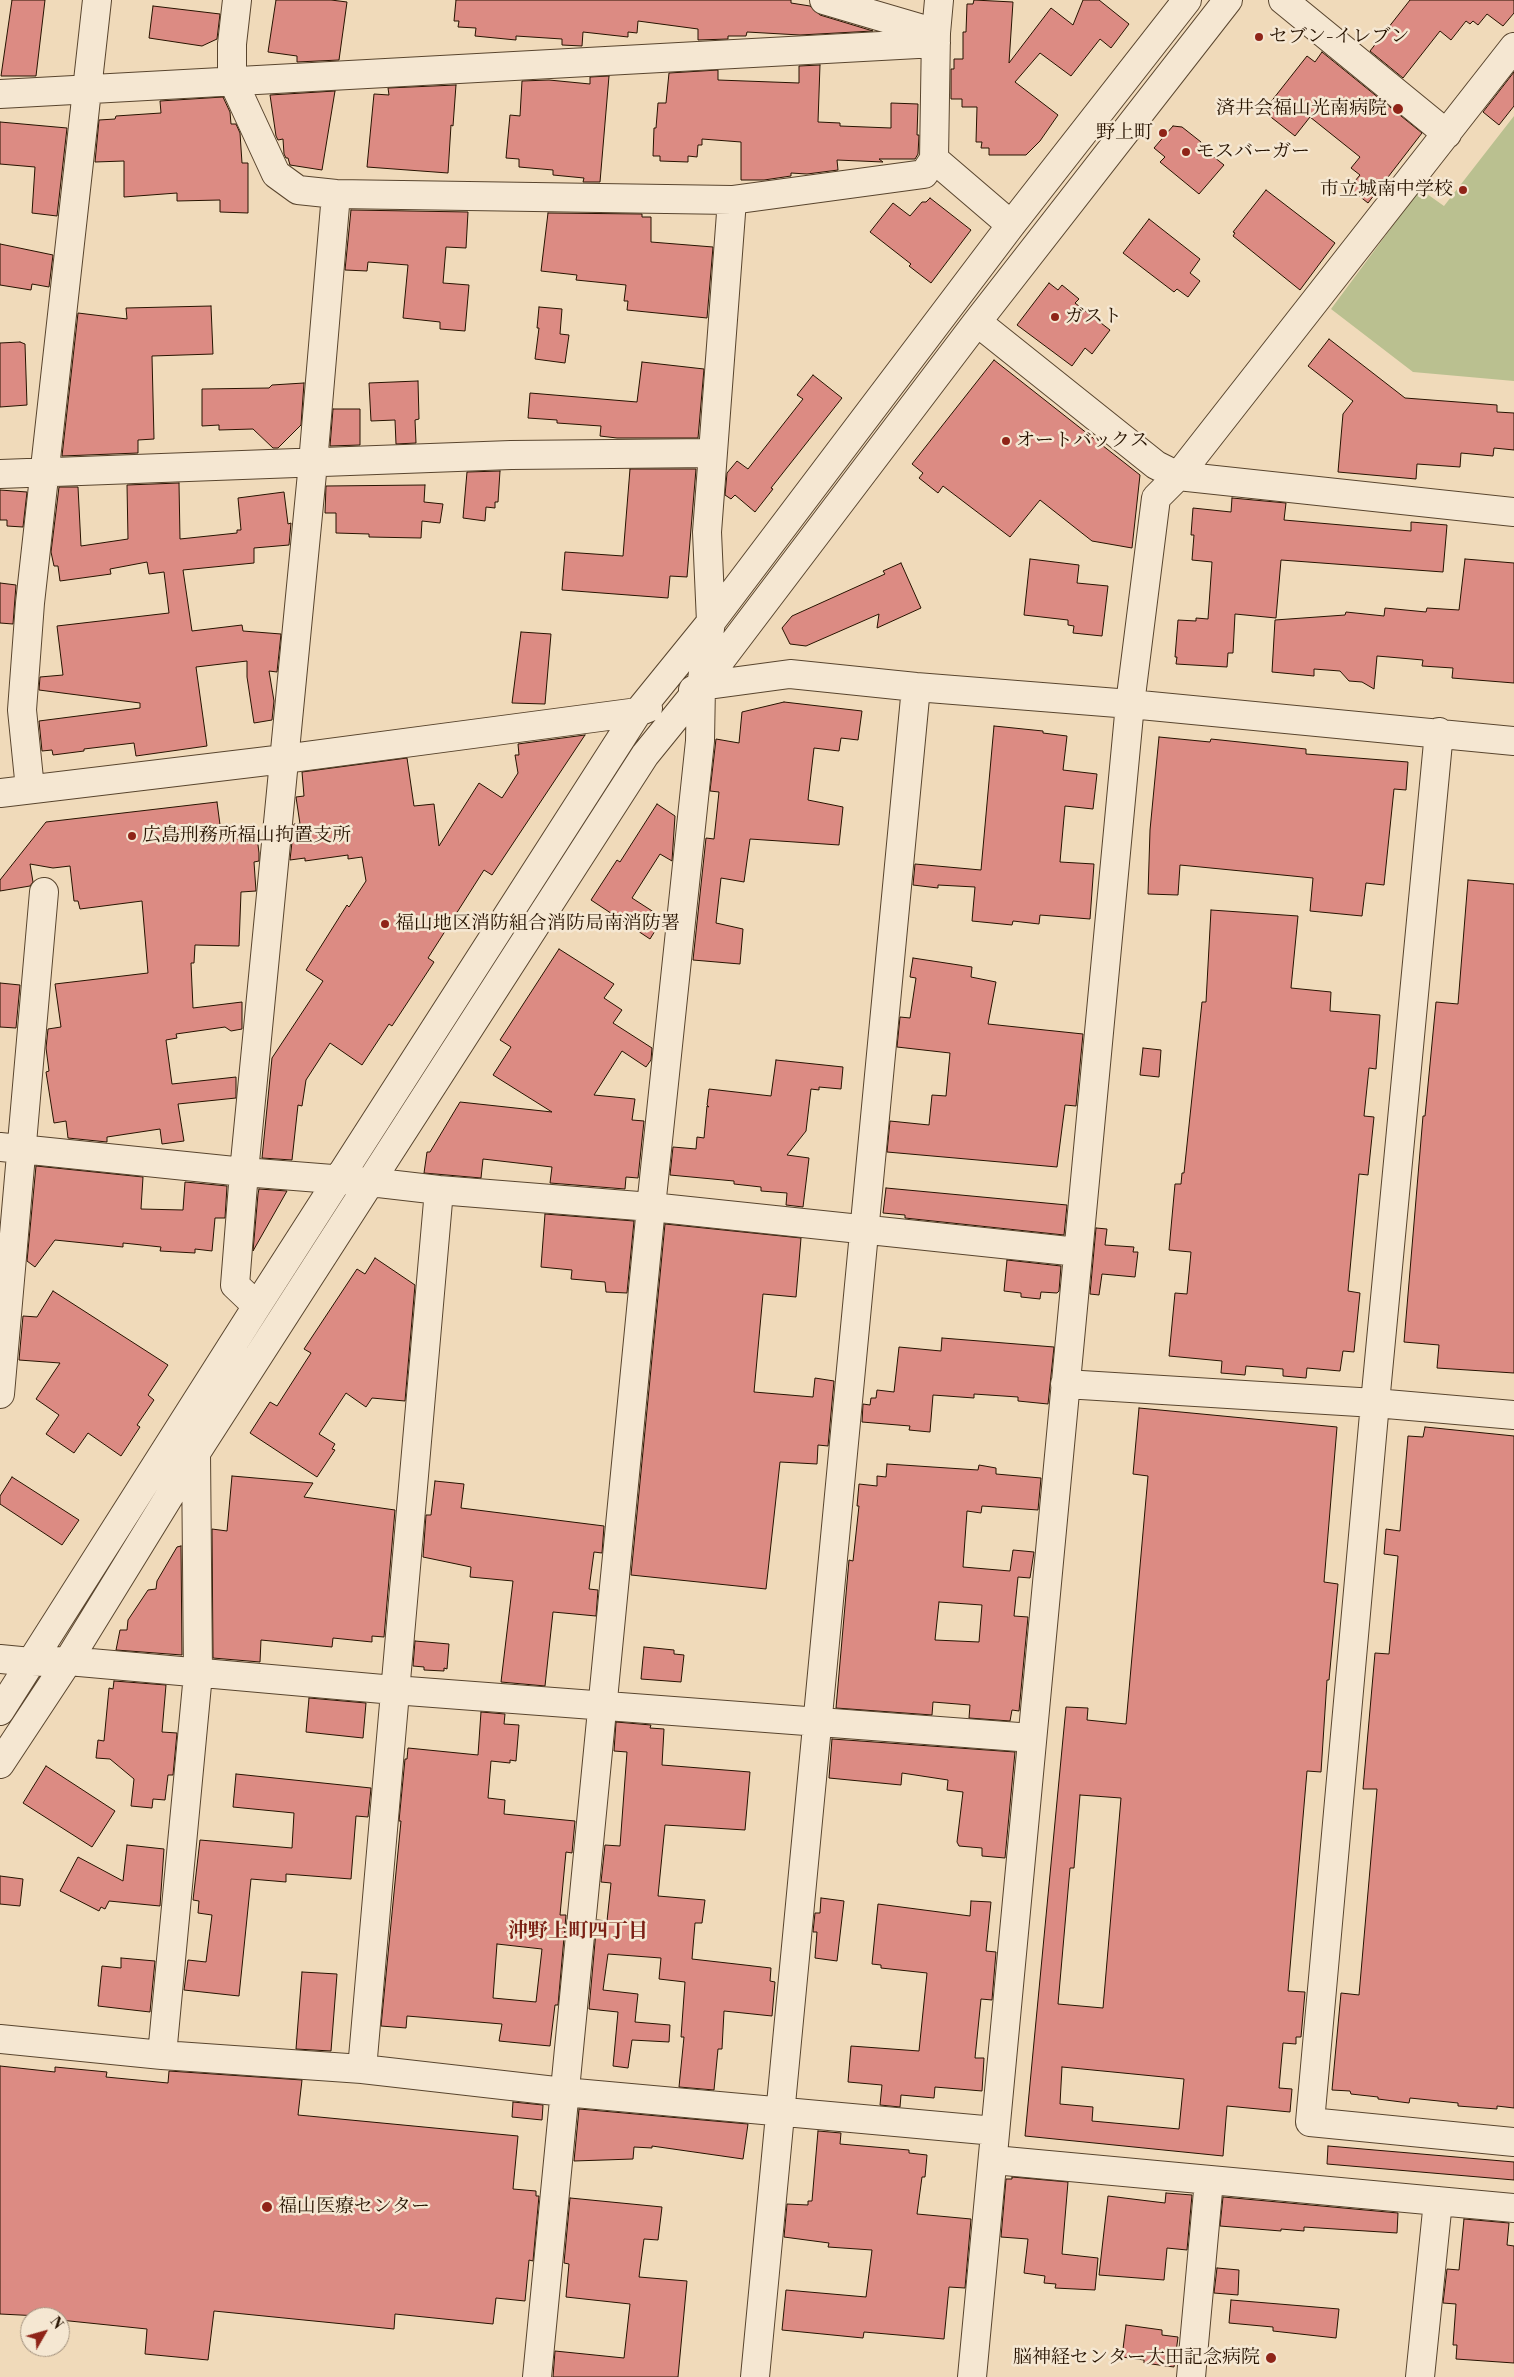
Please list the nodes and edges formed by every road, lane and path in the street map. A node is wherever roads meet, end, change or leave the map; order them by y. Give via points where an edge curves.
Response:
1 (97, 0) edge
2 (237, 0) edge
3 (824, 0) edge
4 (939, 0) edge
5 (1187, 0) edge
6 (1228, 0) edge
7 (1283, 0) edge
8 (936, 38) junction
9 (1514, 47) edge
10 (232, 79) junction
11 (86, 88) junction
12 (0, 94) edge
13 (1447, 134) junction
14 (934, 159) junction
15 (336, 194) junction
16 (732, 200) junction
17 (1012, 225) junction
18 (976, 322) junction
19 (712, 453) junction
20 (313, 463) junction
21 (0, 474) edge
22 (44, 474) junction
23 (1178, 476) junction
24 (1514, 512) edge
25 (711, 622) junction
26 (701, 686) junction
27 (916, 687) junction
28 (1130, 704) junction
29 (638, 712) junction
30 (1439, 732) junction
31 (1514, 741) edge
32 (284, 759) junction
33 (30, 789) junction
34 (0, 793) edge
35 (44, 892) dead end
36 (10, 1148) edge
37 (244, 1172) junction
38 (338, 1180) junction
39 (370, 1182) junction
40 (439, 1190) junction
41 (651, 1207) junction
42 (866, 1230) junction
43 (1078, 1252) junction
44 (256, 1306) junction
45 (1065, 1384) junction
46 (0, 1394) edge
47 (1375, 1403) junction
48 (1514, 1415) edge
49 (196, 1454) junction
50 (0, 1659) edge
51 (68, 1661) junction
52 (31, 1662) junction
53 (198, 1674) junction
54 (394, 1690) junction
55 (603, 1706) junction
56 (0, 1711) edge
57 (819, 1723) junction
58 (1032, 1738) junction
59 (0, 1764) edge
60 (0, 2039) edge
61 (162, 2055) junction
62 (362, 2069) junction
63 (564, 2092) junction
64 (781, 2110) junction
65 (995, 2131) junction
66 (1514, 2142) edge
67 (994, 2160) junction
68 (1210, 2180) junction
69 (1438, 2201) junction
70 (1514, 2208) edge
71 (537, 2377) edge
72 (755, 2377) edge
73 (972, 2377) edge
74 (1191, 2377) edge
75 (1420, 2377) edge

1 - 11 street
2 - 10 street
3 - 8 street
4 - 8 street
5 - 17 street
6 - 18 street
7 - 13 street
8 - 10 street
8 - 14 street
9 - 13 street
10 - 11 street
10 - 15 street via 276,174 298,190
11 - 12 street
11 - 22 street
13 - 23 street
14 - 16 street via 924,174
14 - 17 street
15 - 16 street
15 - 20 street
16 - 19 street
17 - 25 street
18 - 23 street via 1156,465
18 - 26 street
19 - 20 street via 511,455
19 - 25 street via 707,532
20 - 22 street
20 - 32 street
21 - 22 street
22 - 33 street via 22,710
23 - 24 street
23 - 28 street via 1156,498
25 - 26 street
25 - 29 street
26 - 27 street via 790,674
26 - 29 street
26 - 39 street via 645,754
26 - 41 street via 700,741
27 - 28 street
27 - 42 street
28 - 30 street
28 - 43 street
29 - 32 street
29 - 38 street
30 - 31 street
30 - 47 street
32 - 33 street
32 - 37 street
33 - 34 street
35 - 36 street
36 - 37 street
36 - 46 street
37 - 38 street
37 - 44 street via 236,1285
38 - 39 street
38 - 44 street
39 - 40 street
39 - 49 street
40 - 41 street
40 - 54 street
41 - 42 street
41 - 55 street
42 - 43 street
42 - 57 street
43 - 45 street
44 - 52 street
45 - 47 street
45 - 58 street
47 - 48 street
47 - 66 street via 1310,2122
49 - 51 street
49 - 53 street
50 - 52 street
51 - 52 street
51 - 53 street
51 - 59 street
52 - 56 street
53 - 54 street
53 - 61 street
54 - 55 street
54 - 62 street
55 - 57 street
55 - 63 street
57 - 58 street
57 - 64 street
58 - 65 street
60 - 61 street
61 - 62 street
62 - 63 street
63 - 64 street
63 - 71 street
64 - 65 street
64 - 72 street
65 - 67 street
67 - 68 street
67 - 73 street
68 - 69 street
68 - 74 street
69 - 70 street
69 - 75 street

